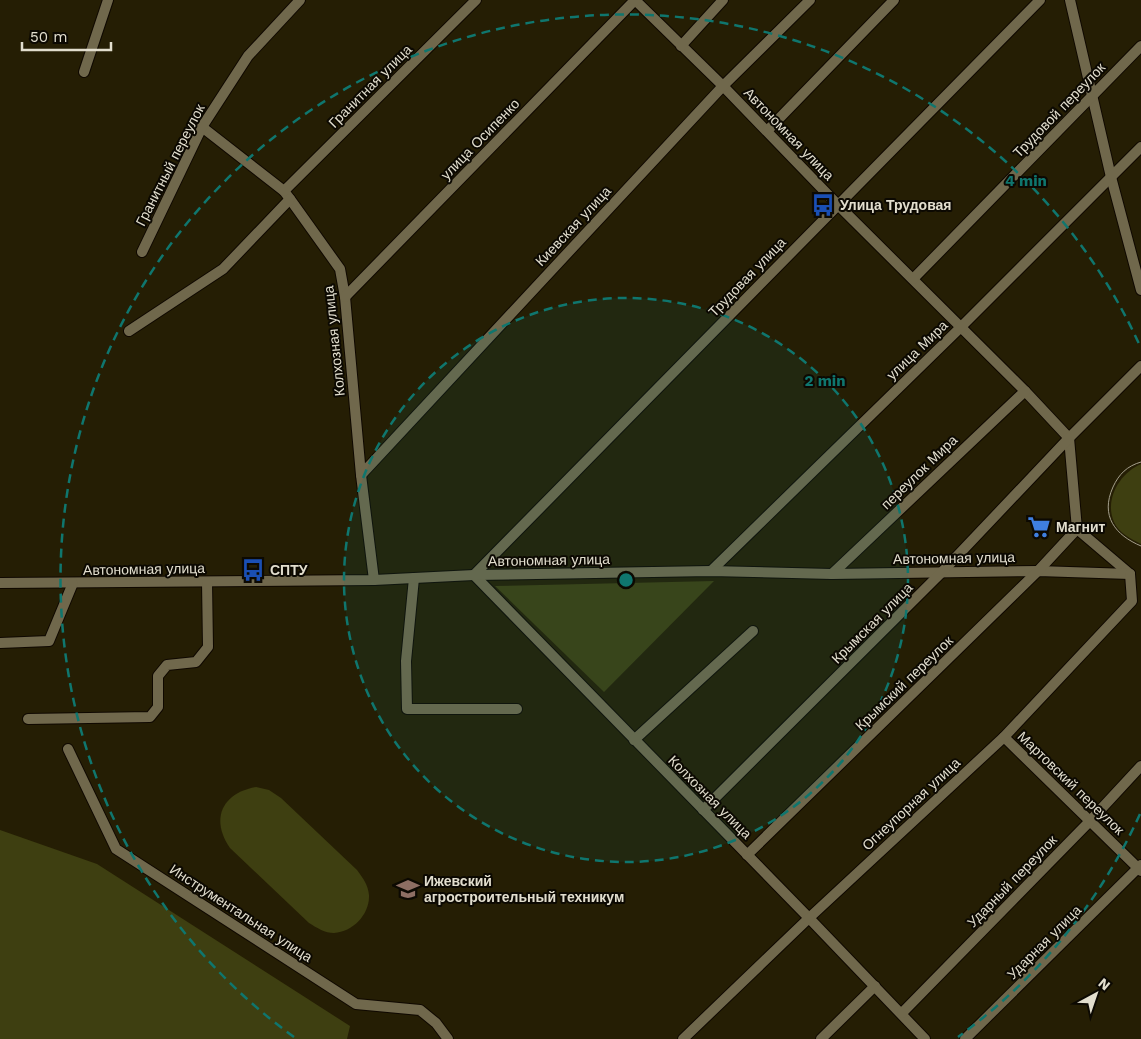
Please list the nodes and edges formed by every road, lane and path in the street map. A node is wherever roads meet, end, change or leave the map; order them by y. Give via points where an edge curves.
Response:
1 (108, 0) edge
2 (300, 0) edge
3 (476, 0) edge
4 (635, 0) edge
5 (723, 0) edge
6 (810, 0) edge
7 (894, 0) edge
8 (1040, 0) edge
9 (1070, 0) edge
10 (681, 46) junction
11 (1141, 46) edge
12 (84, 72) dead end
13 (723, 86) junction
14 (1093, 94) junction
15 (202, 127) junction
16 (767, 131) junction
17 (1141, 147) edge
18 (1111, 177) junction
19 (287, 195) junction
20 (837, 204) junction
21 (142, 252) dead end
22 (1139, 276) edge
23 (912, 279) junction
24 (1141, 290) edge
25 (345, 297) junction
26 (961, 327) junction
27 (129, 331) dead end
28 (1141, 366) edge
29 (1025, 390) junction
30 (1069, 438) junction
31 (361, 475) junction
32 (1077, 529) junction
33 (1038, 571) junction
34 (711, 572) junction
35 (942, 572) junction
36 (832, 574) junction
37 (1130, 574) junction
38 (474, 576) junction
39 (414, 578) junction
40 (374, 580) junction
41 (207, 582) junction
42 (0, 583) edge
43 (73, 584) junction
44 (753, 631) dead end
45 (0, 643) edge
46 (517, 709) dead end
47 (28, 719) dead end
48 (1004, 737) junction
49 (634, 740) junction
50 (68, 749) dead end
51 (1141, 766) edge
52 (703, 810) junction
53 (1090, 821) junction
54 (747, 855) junction
55 (1140, 868) edge
56 (809, 918) junction
57 (875, 986) junction
58 (902, 1014) junction
59 (448, 1039) edge
60 (683, 1039) edge
61 (821, 1039) edge
62 (925, 1039) edge
63 (966, 1039) edge

1 - 12 street
2 - 15 street, Гранитный переулок via 248,56
3 - 19 street, Гранитная улица
4 - 10 street, Автономная улица
4 - 25 street, улица Осипенко
5 - 10 street
6 - 13 street, Киевская улица
7 - 16 street
8 - 20 street, Трудовая улица
9 - 14 street
10 - 13 street, Автономная улица
11 - 14 street, Трудовой переулок
13 - 16 street, Автономная улица
13 - 31 street, Киевская улица
14 - 18 street
14 - 23 street, Трудовой переулок
15 - 19 street, Колхозная улица
15 - 21 street, Гранитный переулок
16 - 20 street, Автономная улица
17 - 18 street, улица Мира
18 - 22 street
18 - 26 street, улица Мира
19 - 25 street, Колхозная улица via 340,269
19 - 27 street, Гранитная улица via 223,269
20 - 23 street, Автономная улица
20 - 38 street, Трудовая улица
22 - 24 street
23 - 26 street, Автономная улица
25 - 31 street, Колхозная улица
26 - 29 street, Автономная улица
26 - 34 street, улица Мира
28 - 30 street, Крымская улица
29 - 30 street, Автономная улица
29 - 36 street, переулок Мира
30 - 32 street
30 - 35 street, Крымская улица
31 - 40 street, Колхозная улица
32 - 33 street, Крымский переулок
32 - 37 street
33 - 35 street, Автономная улица
33 - 37 street, Автономная улица
33 - 54 street, Крымский переулок
34 - 36 street, Автономная улица
34 - 38 street, Автономная улица
35 - 36 street, Автономная улица
35 - 52 street, Крымская улица
37 - 48 street, Огнеупорная улица via 1132,601
38 - 39 street, Автономная улица
38 - 49 street, Колхозная улица
39 - 40 street, Автономная улица
39 - 46 street via 406,661 407,709
40 - 41 street, Автономная улица
41 - 43 street, Автономная улица
41 - 47 street via 208,647 196,662 167,665 158,676 158,707 150,717
42 - 43 street, Автономная улица
43 - 45 street via 49,641
44 - 49 street
48 - 53 street, Мартовский переулок
48 - 56 street, Огнеупорная улица
49 - 52 street, Колхозная улица
50 - 59 street, Инструментальная улица via 116,849 356,1004 420,1010
51 - 53 street, Ударный переулок
52 - 54 street, Колхозная улица
53 - 55 street, Мартовский переулок
53 - 58 street, Ударный переулок
54 - 56 street, Колхозная улица
55 - 63 street, Ударная улица
56 - 57 street, Колхозная улица
56 - 60 street, Огнеупорная улица
57 - 58 street, Колхозная улица
57 - 61 street
58 - 62 street, Колхозная улица

